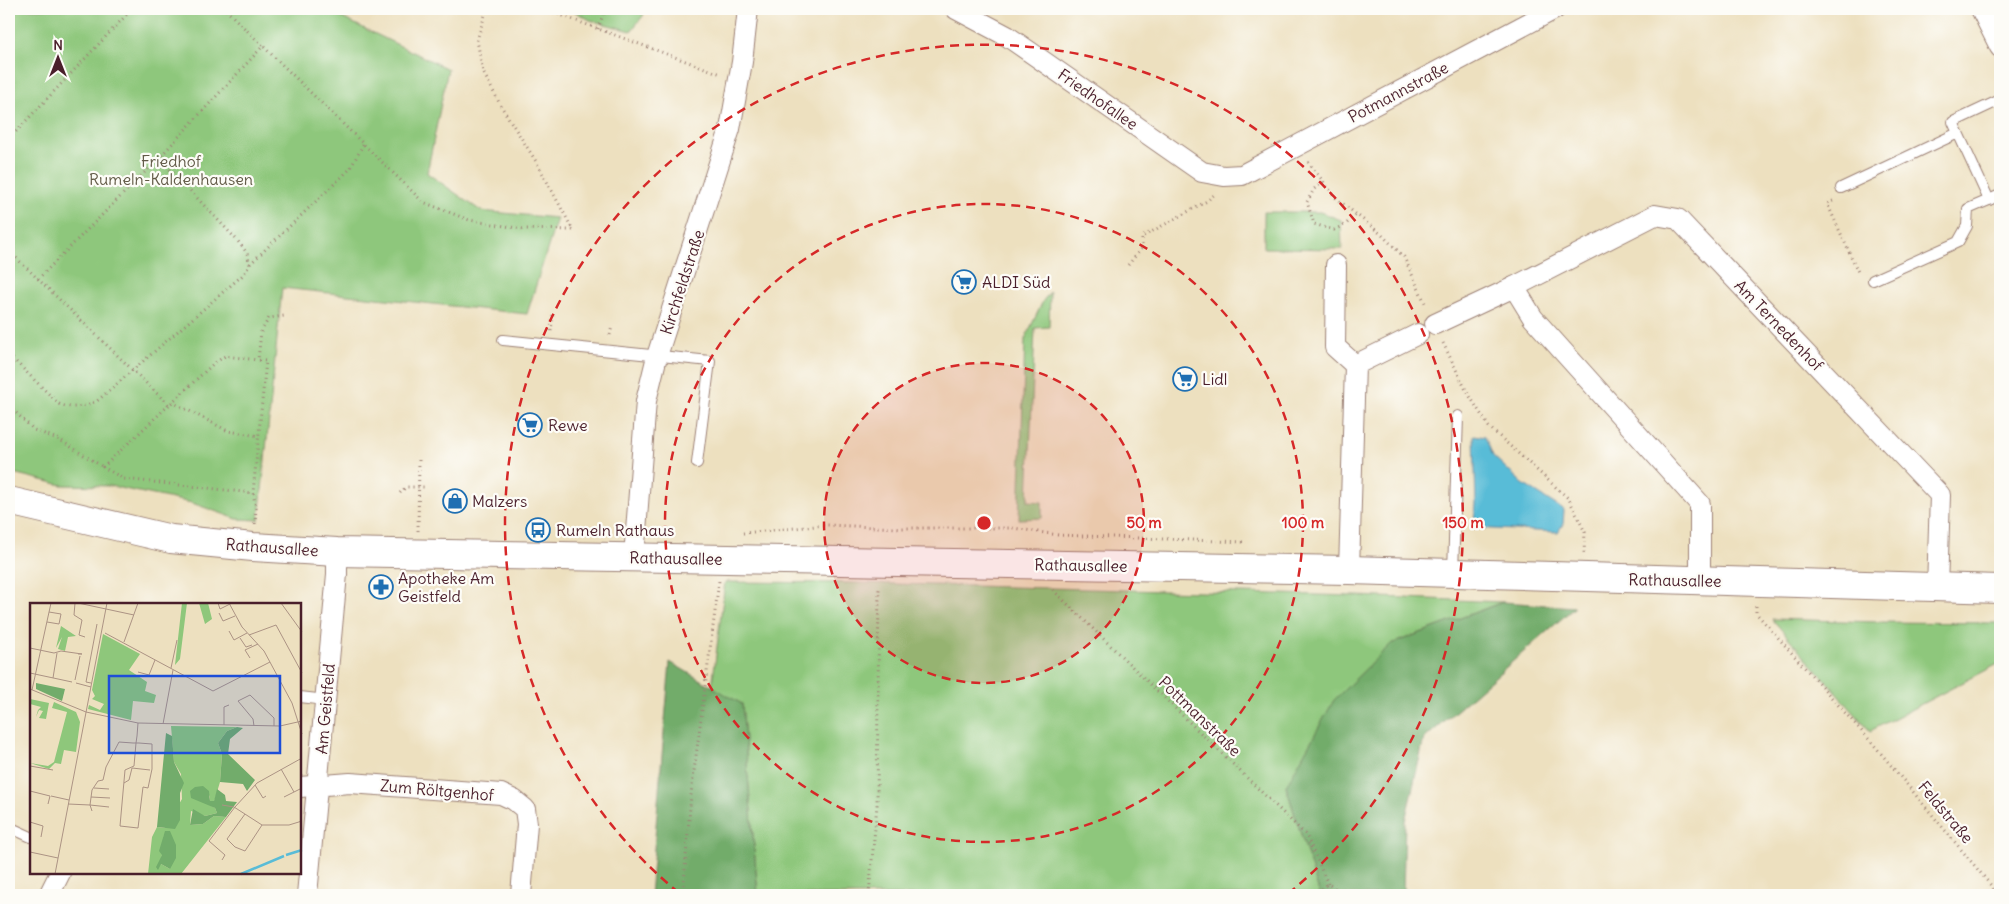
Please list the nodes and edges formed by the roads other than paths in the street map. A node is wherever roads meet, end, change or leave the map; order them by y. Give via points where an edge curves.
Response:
1 (748, 9) edge
2 (956, 9) edge
3 (1555, 9) edge
4 (1980, 9) edge
5 (2000, 47) edge
6 (2000, 100) edge
7 (1958, 134) junction
8 (1233, 176) joint
9 (1840, 188) road end
10 (2000, 195) edge
11 (1989, 200) junction
12 (1336, 265) dead end
13 (1873, 280) road end
14 (1514, 287) junction
15 (503, 340) dead end
16 (657, 356) junction
17 (1355, 365) junction
18 (1458, 416) dead end
19 (697, 463) dead end
20 (9, 501) edge
21 (337, 552) junction
22 (634, 557) junction
23 (1349, 570) junction
24 (1454, 573) junction
25 (1700, 580) junction
26 (1937, 588) junction
27 (2000, 589) edge
28 (301, 696) edge
29 (326, 700) junction
30 (309, 786) edge
31 (9, 826) edge
32 (30, 836) edge
33 (60, 874) edge
34 (49, 895) edge
35 (307, 895) edge
36 (521, 895) edge

1 - 16 street, Kirchfeldstraße via 730,128
2 - 8 street, Friedhofallee via 1007,36 1202,172
3 - 8 street, Potmannstraße
4 - 5 street
6 - 7 lane via 1953,122
7 - 9 lane
7 - 11 lane
10 - 11 lane
11 - 13 lane via 1968,210 1967,226 1958,242
12 - 17 street via 1335,347
14 - 17 street, Am Ternedenhof
14 - 25 street via 1532,318 1700,504
14 - 26 street, Am Ternedenhof via 1655,216 1678,219 1940,495
15 - 16 lane
16 - 19 lane via 710,361
16 - 22 street, Kirchfeldstraße via 646,402
17 - 23 street
18 - 24 lane
20 - 21 main road, Rathausallee via 172,538
21 - 22 main road, Rathausallee
21 - 29 street, Am Geistfeld
22 - 23 main road, Rathausallee
23 - 24 main road, Rathausallee
24 - 25 main road, Rathausallee
25 - 26 main road, Rathausallee
26 - 27 main road, Rathausallee
28 - 29 lane
29 - 30 street, Am Geistfeld
30 - 35 street, Am Geistfeld
30 - 36 street, Zum Röltgenhof via 350,783 501,794 514,800 525,809 527,824
31 - 32 lane
33 - 34 street

